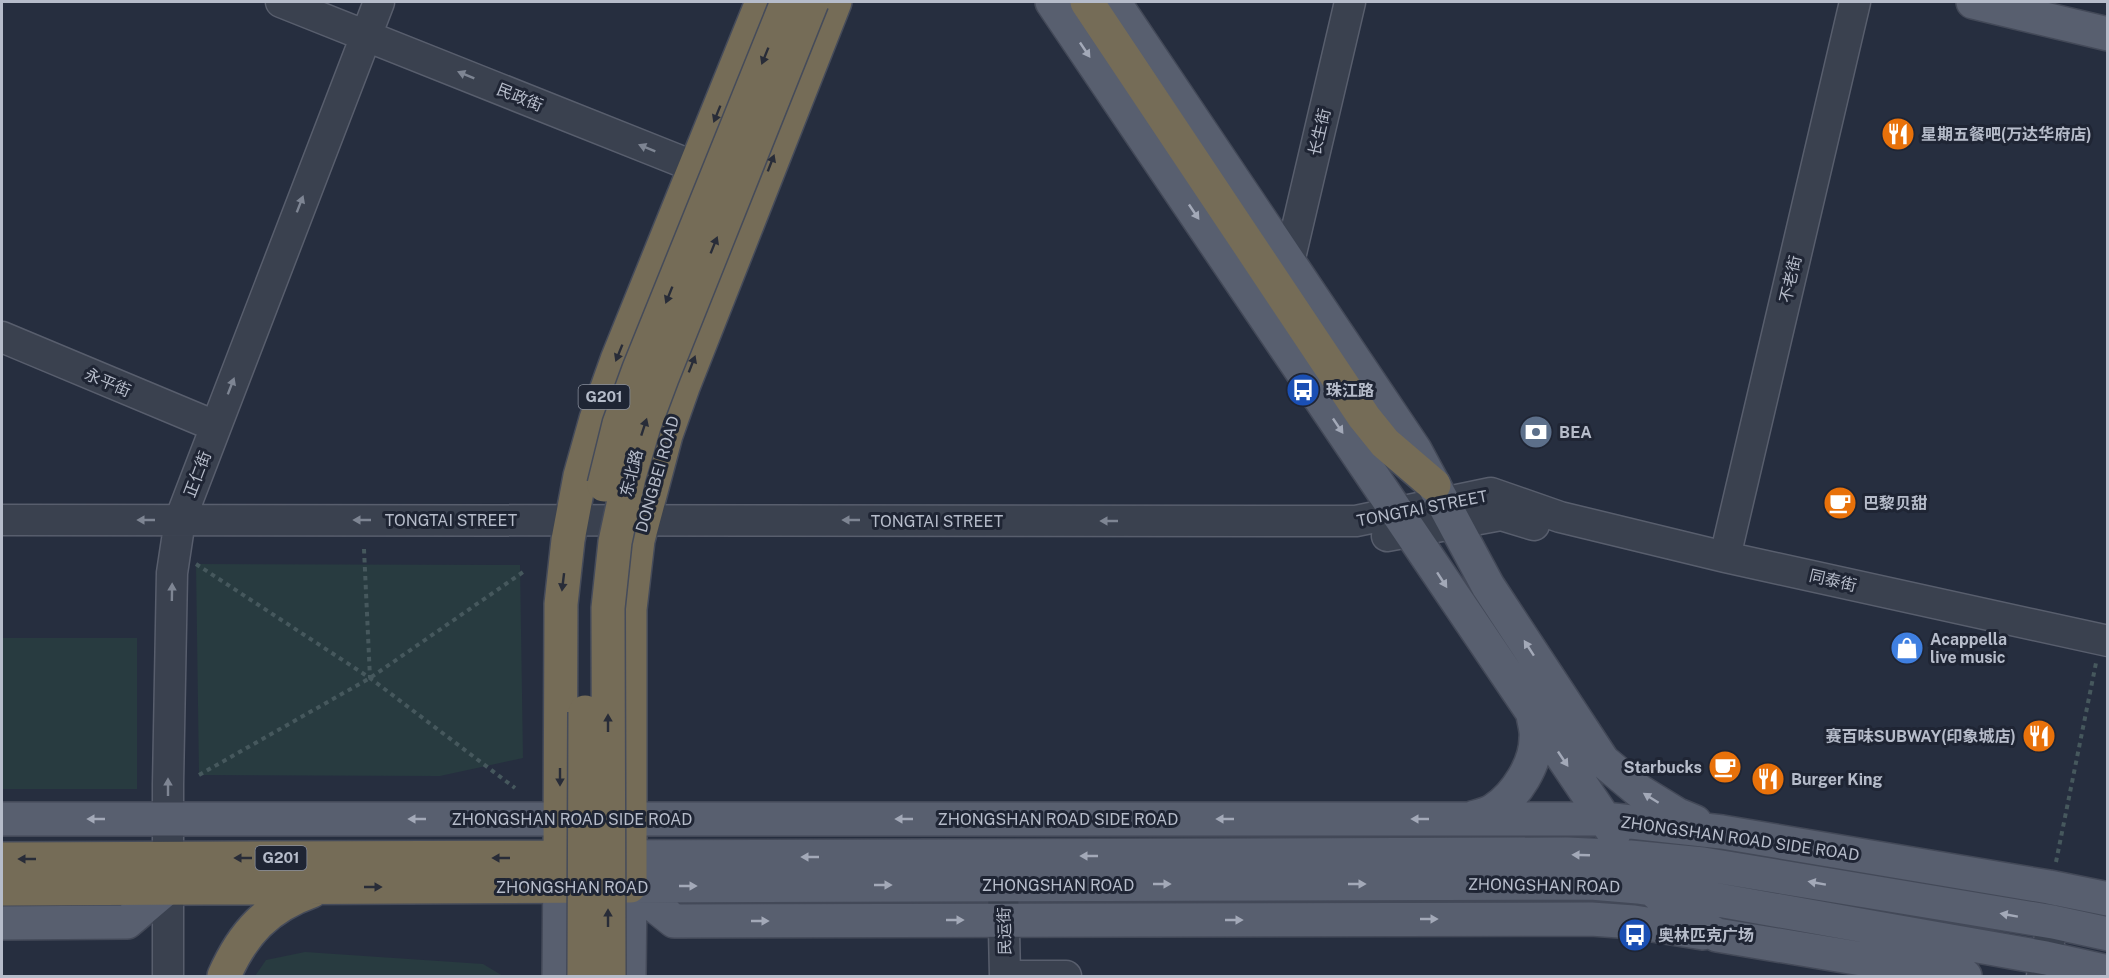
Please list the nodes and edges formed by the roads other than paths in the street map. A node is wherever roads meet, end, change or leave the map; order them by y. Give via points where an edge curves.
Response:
1 (281, 2) edge
2 (379, 2) edge
3 (762, 2) edge
4 (787, 2) edge
5 (812, 2) edge
6 (835, 2) edge
7 (1052, 2) edge
8 (1087, 2) edge
9 (1114, 2) edge
10 (1350, 2) edge
11 (1855, 2) edge
12 (1973, 2) edge
13 (2108, 34) edge
14 (365, 35) junction
15 (695, 167) junction
16 (760, 193) junction
17 (1289, 262) junction
18 (2, 337) edge
19 (216, 426) junction
20 (1444, 504) junction
21 (1560, 517) joint
22 (2, 519) edge
23 (1403, 522) junction
24 (179, 530) junction
25 (570, 530) junction
26 (641, 530) junction
27 (2, 540) edge
28 (1725, 557) junction
29 (2104, 640) edge
30 (1533, 715) junction
31 (2, 819) edge
32 (168, 819) junction
33 (560, 819) junction
34 (630, 819) junction
35 (1470, 819) junction
36 (1604, 819) junction
37 (1722, 832) junction
38 (1484, 855) junction
39 (1630, 857) junction
40 (2, 859) edge
41 (560, 872) junction
42 (629, 872) junction
43 (167, 873) junction
44 (1003, 885) junction
45 (322, 887) junction
46 (2, 888) edge
47 (1652, 889) junction
48 (2108, 899) edge
49 (1003, 920) junction
50 (2053, 922) junction
51 (2, 923) edge
52 (2108, 934) edge
53 (1717, 935) junction
54 (2044, 967) edge
55 (2108, 972) edge
56 (168, 976) edge
57 (224, 976) edge
58 (559, 976) edge
59 (584, 976) edge
60 (609, 976) edge
61 (629, 976) edge
62 (1005, 976) edge
63 (1066, 976) edge
64 (1965, 976) edge

1 - 14 street, 民政街
2 - 14 street, 正仁街
3 -> 15 highway, G201
4 -> 59 highway, 东北路, bridge via 635,380 620,424 595,532 585,608
60 -> 5 highway, 东北路, bridge via 608,608 615,542 644,426
16 -> 6 highway, DONGBEI ROAD
7 -> 23 main road
8 - 20 highway via 1364,417
9 - 17 main road
10 - 17 street, 长生街
11 - 28 street, 不老街
12 - 13 main road
15 -> 14 street, 民政街
19 -> 14 street, 正仁街
15 - 16 street, 民政街
15 -> 25 highway, G201 via 616,360 580,476
26 -> 16 highway, DONGBEI ROAD via 666,435
17 - 20 main road via 1415,450
18 - 19 street, 永平街
19 - 24 street, 正仁街
20 - 21 street, TONGTAI STREET via 1543,528
20 - 23 street, TONGTAI STREET
37 -> 20 main road via 1678,815 1639,791 1603,761 1488,586
21 - 28 street, 同泰街
24 -> 22 street, TONGTAI STREET
23 - 26 street, TONGTAI STREET via 1360,541
23 -> 30 main road
24 - 25 street, TONGTAI STREET
24 - 27 street, TONGTAI STREET
32 -> 24 street, 正仁街 via 172,573
25 - 26 street, TONGTAI STREET
25 -> 33 highway, G201 via 561,604
26 - 34 highway, DONGBEI ROAD via 630,609
28 - 29 street, 同泰街
30 - 35 main road via 1537,739 1523,779 1494,810
30 -> 36 main road
32 -> 31 main road, ZHONGSHAN ROAD SIDE ROAD
33 -> 32 main road, ZHONGSHAN ROAD SIDE ROAD
32 - 43 street, 正仁街
33 - 34 main road, ZHONGSHAN ROAD SIDE ROAD
33 - 41 highway, G201
35 -> 34 main road, ZHONGSHAN ROAD SIDE ROAD
34 - 42 highway, DONGBEI ROAD
35 - 36 main road, ZHONGSHAN ROAD SIDE ROAD
36 - 37 main road, ZHONGSHAN ROAD SIDE ROAD
36 - 38 main road
36 - 39 main road
37 - 48 main road, ZHONGSHAN ROAD SIDE ROAD
39 -> 38 main road, ZHONGSHAN ROAD
38 -> 42 main road, ZHONGSHAN ROAD
39 - 47 main road
50 -> 39 main road, ZHONGSHAN ROAD via 1703,864
43 -> 40 highway, ZHONGSHAN ROAD / G201
41 - 42 highway, ZHONGSHAN ROAD / G201
41 -> 43 highway, ZHONGSHAN ROAD / G201
45 -> 41 highway, ZHONGSHAN ROAD / G201
41 - 58 main road
42 -> 44 main road, ZHONGSHAN ROAD
42 -> 49 main road via 674,921
42 - 61 main road, DONGBEI ROAD
43 - 45 highway, ZHONGSHAN ROAD / G201
43 - 46 highway, ZHONGSHAN ROAD / G201
43 - 51 main road via 127,922
43 - 56 street, 正仁街
44 -> 47 main road, ZHONGSHAN ROAD via 1591,883
44 - 49 street, 民运街
45 - 57 highway via 290,899 267,915 247,936
47 - 53 main road via 1682,915
47 - 54 main road, ZHONGSHAN ROAD
49 -> 53 main road via 1591,919
49 - 62 street, 民运街
50 - 52 main road, ZHONGSHAN ROAD
50 - 54 street
53 - 64 main road
54 - 55 main road, ZHONGSHAN ROAD
62 - 63 street

